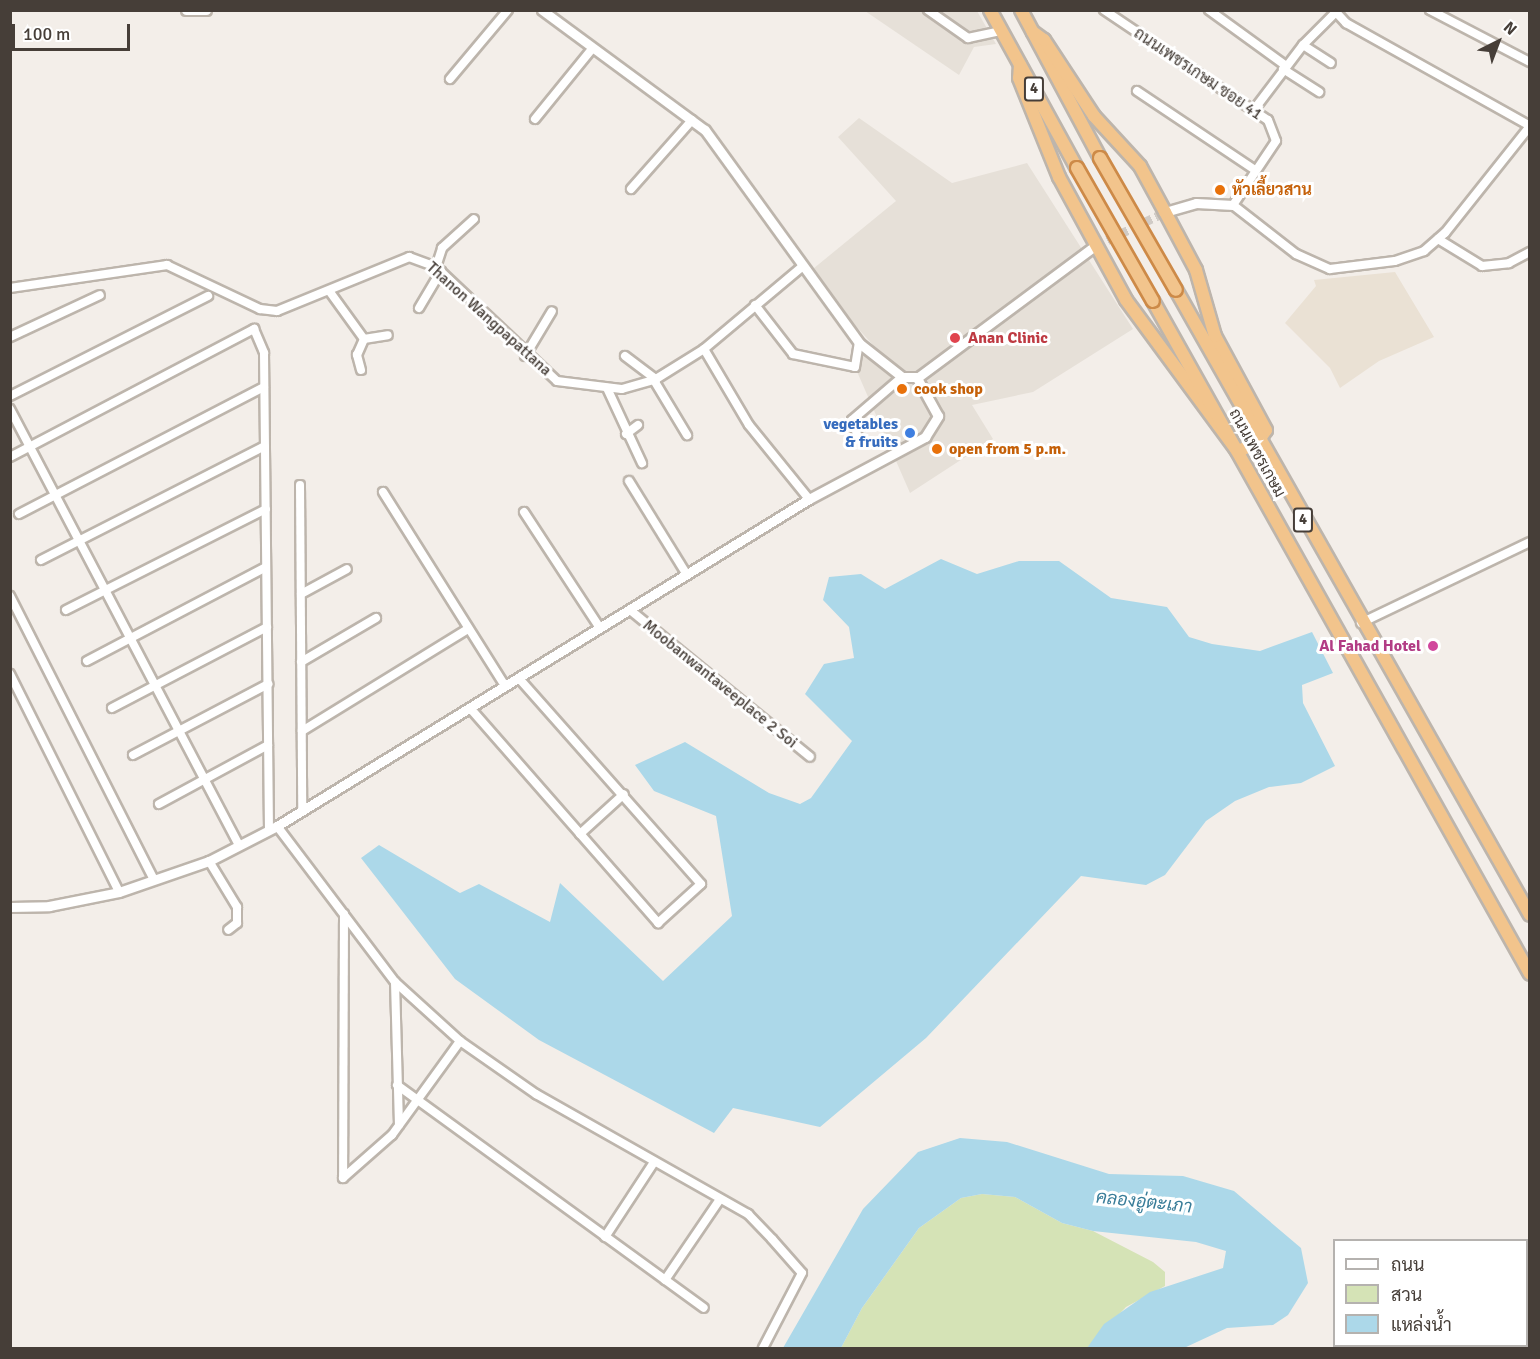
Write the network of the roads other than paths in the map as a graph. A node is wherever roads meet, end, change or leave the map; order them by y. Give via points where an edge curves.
1 (186, 10) edge
2 (206, 10) edge
3 (508, 10) edge
4 (542, 10) edge
5 (928, 10) edge
6 (990, 10) edge
7 (1021, 10) edge
8 (1104, 10) edge
9 (1209, 10) edge
10 (1430, 10) edge
11 (1336, 11) edge
12 (939, 13) edge
13 (1001, 31) junction
14 (1033, 32) junction
15 (1303, 45) junction
16 (591, 50) junction
17 (1530, 62) edge
18 (1331, 63) dead end
19 (1020, 65) junction
20 (1284, 67) junction
21 (450, 79) dead end
22 (1137, 91) dead end
23 (1319, 92) dead end
24 (1253, 111) junction
25 (535, 119) dead end
26 (692, 120) junction
27 (1530, 126) edge
28 (1255, 170) junction
29 (631, 189) dead end
30 (1233, 205) junction
31 (1165, 212) junction
32 (474, 219) dead end
33 (1438, 239) junction
34 (1095, 246) junction
35 (1530, 252) edge
36 (803, 266) junction
37 (439, 269) junction
38 (10, 288) edge
39 (330, 292) junction
40 (100, 295) dead end
41 (208, 296) dead end
42 (755, 305) junction
43 (419, 308) dead end
44 (552, 311) dead end
45 (388, 335) dead end
46 (10, 337) edge
47 (364, 339) junction
48 (859, 344) junction
49 (704, 349) junction
50 (525, 356) junction
51 (625, 356) dead end
52 (361, 370) dead end
53 (902, 377) junction
54 (916, 377) dead end
55 (654, 378) junction
56 (264, 387) junction
57 (607, 388) junction
58 (10, 396) edge
59 (10, 409) edge
60 (638, 424) dead end
61 (626, 434) junction
62 (687, 435) dead end
63 (858, 437) dead end
64 (1259, 440) junction
65 (265, 446) junction
66 (30, 447) junction
67 (1238, 452) junction
68 (10, 457) edge
69 (642, 463) dead end
70 (629, 481) dead end
71 (300, 485) dead end
72 (383, 492) dead end
73 (55, 494) junction
74 (809, 499) junction
75 (266, 509) junction
76 (524, 512) dead end
77 (18, 514) dead end
78 (79, 540) junction
79 (1530, 542) edge
80 (40, 560) dead end
81 (266, 567) junction
82 (347, 569) dead end
83 (687, 575) junction
84 (105, 590) junction
85 (301, 594) junction
86 (10, 596) edge
87 (66, 610) dead end
88 (630, 610) junction
89 (376, 618) dead end
90 (1360, 624) junction
91 (267, 627) junction
92 (600, 628) junction
93 (468, 629) junction
94 (129, 638) junction
95 (87, 661) dead end
96 (301, 662) junction
97 (10, 674) edge
98 (519, 678) junction
99 (268, 684) junction
100 (505, 686) junction
101 (155, 687) junction
102 (112, 708) dead end
103 (470, 708) junction
104 (178, 730) junction
105 (302, 731) junction
106 (268, 745) junction
107 (133, 755) dead end
108 (810, 757) dead end
109 (204, 780) junction
110 (624, 794) junction
111 (159, 804) dead end
112 (302, 810) junction
113 (273, 828) junction
114 (580, 834) junction
115 (239, 845) junction
116 (209, 861) junction
117 (154, 880) junction
118 (119, 892) junction
119 (10, 907) edge
120 (344, 914) junction
121 (1530, 915) edge
122 (228, 930) dead end
123 (1530, 974) edge
124 (395, 982) junction
125 (460, 1041) junction
126 (397, 1085) junction
127 (417, 1101) junction
128 (399, 1125) junction
129 (654, 1162) junction
130 (720, 1199) junction
131 (605, 1237) junction
132 (665, 1280) junction
133 (704, 1308) dead end
134 (762, 1348) edge

1 - 2 street
3 - 21 street
4 - 16 street
5 - 12 street
6 - 13 highway, ถนนเพชรเกษม / 4
7 - 14 highway, ถนนเพชรเกษม / 4
8 - 24 street, ถนนเพชรเกษม ซอย 41
9 - 20 street
10 - 17 street
11 - 15 street
11 - 27 street via 1346,23
12 - 13 street via 968,38
13 - 19 highway, ถนนเพชรเกษม / 4
14 - 31 highway via 1044,40 1094,116 1140,166
14 - 64 highway, ถนนเพชรเกษม / 4, bridge
15 - 18 street
15 - 20 street
16 - 25 street
16 - 26 street
19 - 34 highway via 1019,78 1059,177
19 - 67 highway, ถนนเพชรเกษม / 4, bridge
20 - 23 street
20 - 24 street
22 - 28 street
24 - 28 street, ถนนเพชรเกษม ซอย 41 via 1276,134 1272,150
26 - 29 street
26 - 36 street via 733,166
27 - 33 street
28 - 30 street, ถนนเพชรเกษม ซอย 41
30 - 31 street via 1196,203
30 - 33 street via 1296,254 1330,268 1405,259
31 - 64 highway via 1196,270 1215,336 1266,430
32 - 37 street via 442,248
33 - 35 street via 1482,266 1509,263
34 - 67 highway via 1126,300
34 - 74 street via 917,378 938,416 925,437
36 - 42 street, Thanon Wangpapattana
36 - 48 street
37 - 39 street, Thanon Wangpapattana via 409,257
37 - 43 street
37 - 50 street, Thanon Wangpapattana
38 - 39 street, Thanon Wangpapattana via 167,265 260,309 277,311
39 - 47 street
40 - 46 street
41 - 58 street
42 - 48 street via 793,354 855,367
42 - 49 street, Thanon Wangpapattana
44 - 50 street
45 - 47 street
47 - 52 street via 357,355
48 - 53 street
49 - 55 street, Thanon Wangpapattana
49 - 74 street via 749,425
50 - 57 street, Thanon Wangpapattana via 557,381
51 - 55 street
53 - 54 street
53 - 63 street via 852,420
55 - 57 street, Thanon Wangpapattana via 622,389
55 - 62 street
56 - 65 street
56 - 66 street via 264,353 254,329
56 - 73 street
57 - 61 street
59 - 66 street
60 - 61 street
61 - 69 street
64 - 67 highway
64 - 90 highway, ถนนเพชรเกษม / 4
65 - 75 street
65 - 78 street
66 - 68 street
66 - 73 street
67 - 123 highway, ถนนเพชรเกษม / 4
70 - 83 street
71 - 85 street
72 - 93 street
73 - 77 street
73 - 78 street
74 - 83 street
75 - 81 street
75 - 84 street
76 - 92 street
78 - 80 street
78 - 84 street
79 - 90 street
81 - 91 street
81 - 94 street
82 - 85 street
83 - 88 street
84 - 87 street
84 - 94 street
85 - 96 street
86 - 117 street
88 - 92 street
88 - 108 street, Moobanwantaveeplace 2 Soi
89 - 96 street
90 - 121 highway, ถนนเพชรเกษม / 4
91 - 99 street
91 - 101 street
92 - 98 street
93 - 100 street
93 - 105 street
94 - 95 street
94 - 101 street
96 - 105 street
97 - 118 street
98 - 100 street
98 - 110 street
99 - 104 street
99 - 106 street
100 - 103 street
101 - 102 street
101 - 104 street
103 - 112 street
103 - 114 street
104 - 107 street
104 - 109 street
105 - 112 street
106 - 109 street
106 - 113 street
109 - 111 street
109 - 115 street
110 - 114 street
110 - 114 street via 701,884 658,923
112 - 113 street
113 - 115 street
113 - 120 street
115 - 116 street
116 - 117 street
116 - 122 street via 237,907 237,922
117 - 118 street
118 - 119 street via 49,906
120 - 124 street
120 - 128 street via 344,1178 373,1157
124 - 125 street
124 - 126 street
125 - 127 street
125 - 129 street
126 - 127 street
126 - 128 street
127 - 128 street
127 - 131 street
129 - 130 street
129 - 131 street
130 - 132 street
130 - 134 street via 748,1214 802,1273
131 - 132 street
132 - 133 street

